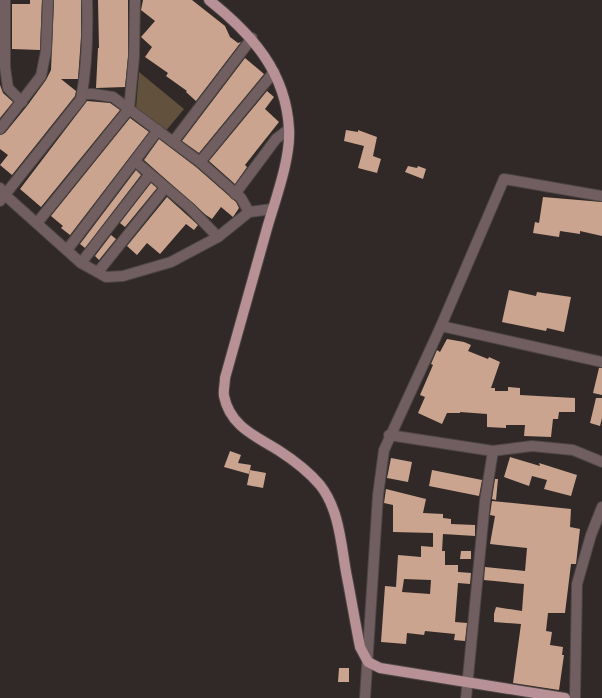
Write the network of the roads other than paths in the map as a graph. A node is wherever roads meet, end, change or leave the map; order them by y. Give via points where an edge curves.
1 (5, 0) edge
2 (48, 0) edge
3 (87, 0) edge
4 (135, 0) edge
5 (209, 0) edge
6 (252, 38) junction
7 (274, 72) junction
8 (82, 94) junction
9 (22, 102) junction
10 (129, 109) junction
11 (0, 129) edge
12 (289, 129) junction
13 (158, 130) junction
14 (173, 142) junction
15 (136, 162) junction
16 (200, 162) junction
17 (150, 174) junction
18 (165, 188) junction
19 (235, 194) junction
20 (2, 195) edge
21 (602, 196) edge
22 (272, 209) junction
23 (249, 212) junction
24 (37, 223) junction
25 (218, 237) junction
26 (67, 250) junction
27 (81, 263) junction
28 (98, 272) junction
29 (441, 326) junction
30 (602, 362) edge
31 (389, 435) junction
32 (493, 451) junction
33 (602, 462) edge
34 (602, 507) edge
35 (368, 662) junction
36 (467, 682) junction
37 (365, 698) edge
38 (466, 698) edge
39 (565, 698) edge
40 (575, 698) edge

1 - 9 street via 5,68 8,88
2 - 9 street via 46,52 41,76 29,89
3 - 8 street
4 - 10 street via 134,57
5 - 6 main road
6 - 7 main road
6 - 14 street
7 - 12 main road via 282,90
7 - 16 street
8 - 10 street via 113,97
8 - 20 street via 81,99
9 - 11 street
10 - 13 street
10 - 24 street
12 - 19 street via 276,138
12 - 22 main road via 282,174
13 - 14 street
13 - 15 street
14 - 16 street
15 - 17 street
15 - 26 street
16 - 19 street
17 - 18 street
17 - 27 street
18 - 25 street via 190,208
18 - 28 street
19 - 23 street via 241,198
20 - 24 street
21 - 29 street via 504,179
22 - 23 street
22 - 35 main road via 225,378 224,395 228,410 238,424 253,437 302,468 320,485 331,504 338,526 360,647
23 - 25 street
24 - 26 street
25 - 28 street via 171,262 123,276 106,277
26 - 27 street
27 - 28 street
29 - 30 street
29 - 31 street
31 - 32 street
31 - 35 street via 384,450 378,495
32 - 33 street via 532,446 573,450
32 - 36 street via 485,501
34 - 40 street via 577,584
35 - 36 main road via 380,668
35 - 37 street
36 - 38 street
36 - 39 main road

